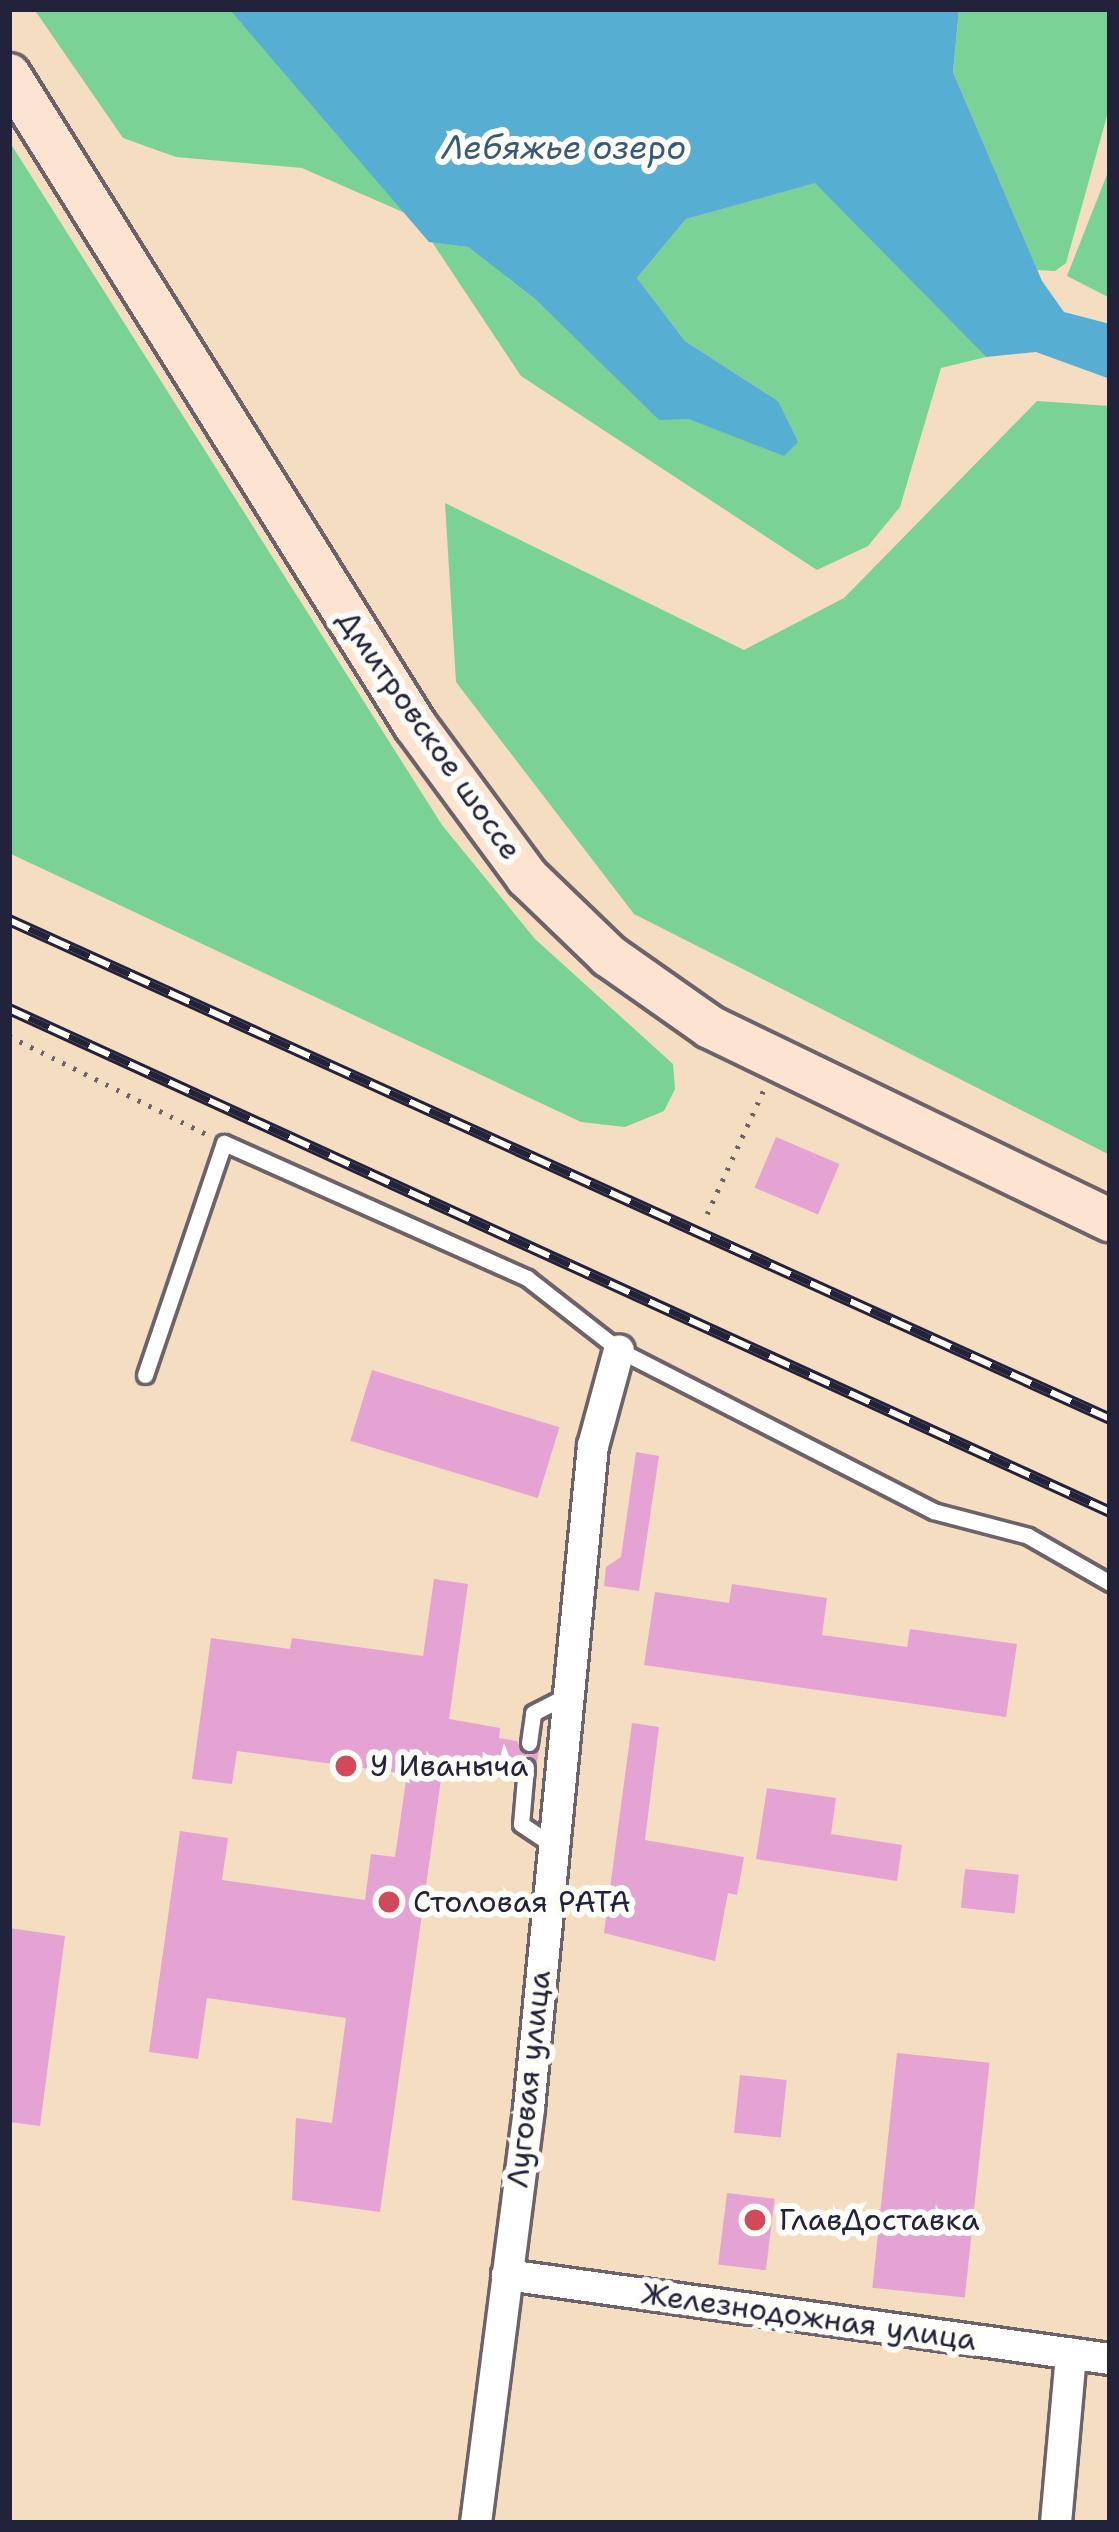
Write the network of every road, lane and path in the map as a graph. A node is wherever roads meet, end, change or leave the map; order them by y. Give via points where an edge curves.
1 (9, 75) edge
2 (9, 1036) edge
3 (776, 1062) junction
4 (224, 1143) junction
5 (707, 1214) dead end
6 (1110, 1220) edge
7 (619, 1350) junction
8 (145, 1375) dead end
9 (1110, 1582) edge
10 (570, 1694) junction
11 (529, 1743) dead end
12 (526, 1767) dead end
13 (551, 1844) junction
14 (507, 2275) junction
15 (1071, 2354) junction
16 (1110, 2359) edge
17 (476, 2523) edge
18 (1056, 2523) edge

1 - 3 main road, Дмитровское шоссе via 353,629 491,832 609,956
2 - 4 path
3 - 5 path
3 - 6 main road, Дмитровское шоссе
4 - 7 lane via 526,1278
4 - 8 lane
7 - 9 lane via 933,1511 1028,1536
7 - 10 street, Луговая улица via 593,1446
10 - 11 lane via 532,1713
10 - 13 street, Луговая улица
12 - 13 lane via 521,1824
13 - 14 street, Луговая улица
14 - 15 street, Железнодожная улица
14 - 17 street, Луговая улица
15 - 16 street, Железнодожная улица
15 - 18 street

